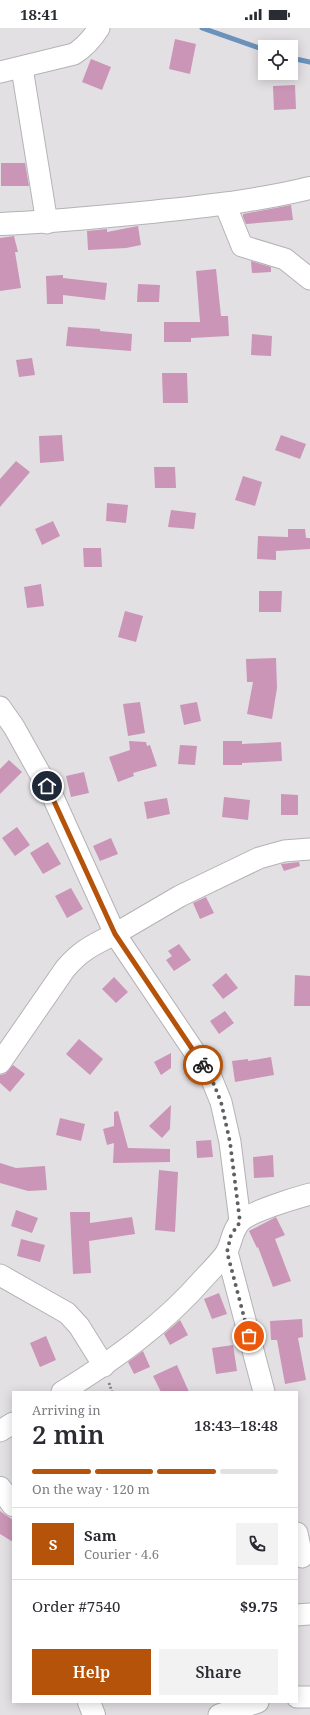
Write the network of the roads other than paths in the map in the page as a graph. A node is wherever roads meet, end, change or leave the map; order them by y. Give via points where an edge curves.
1 (99, 28) edge
2 (22, 68) junction
3 (0, 72) edge
4 (310, 188) edge
5 (224, 204) junction
6 (47, 223) junction
7 (0, 224) edge
8 (310, 279) edge
9 (0, 707) edge
10 (310, 849) edge
11 (115, 934) junction
12 (0, 1063) edge
13 (310, 1194) edge
14 (240, 1222) junction
15 (227, 1252) junction
16 (0, 1275) edge
17 (104, 1366) junction
18 (64, 1391) edge
19 (264, 1391) edge
20 (12, 1424) edge
21 (0, 1431) edge
22 (0, 1488) edge
23 (12, 1504) edge
24 (298, 1537) edge
25 (303, 1556) edge
26 (310, 1614) edge
27 (298, 1615) edge
28 (298, 1697) edge
29 (310, 1697) edge
30 (89, 1703) edge
31 (255, 1703) edge
32 (94, 1715) edge
33 (219, 1715) edge

1 - 2 street via 84,48 74,54
2 - 3 street
2 - 6 street
4 - 5 street via 279,196
5 - 6 street
5 - 8 street via 242,246 285,259
6 - 7 street
9 - 11 street via 53,797
10 - 11 street via 284,851 258,858 180,896
11 - 12 street via 85,949 74,958
11 - 14 street via 210,1075 230,1142
13 - 14 street via 269,1207
14 - 15 street via 231,1235
15 - 17 street via 185,1300 150,1332
15 - 19 street
16 - 17 street via 67,1313 79,1326
17 - 18 street
20 - 21 street
22 - 23 street
24 - 25 street
26 - 27 street
28 - 29 street
30 - 32 street
31 - 33 street

